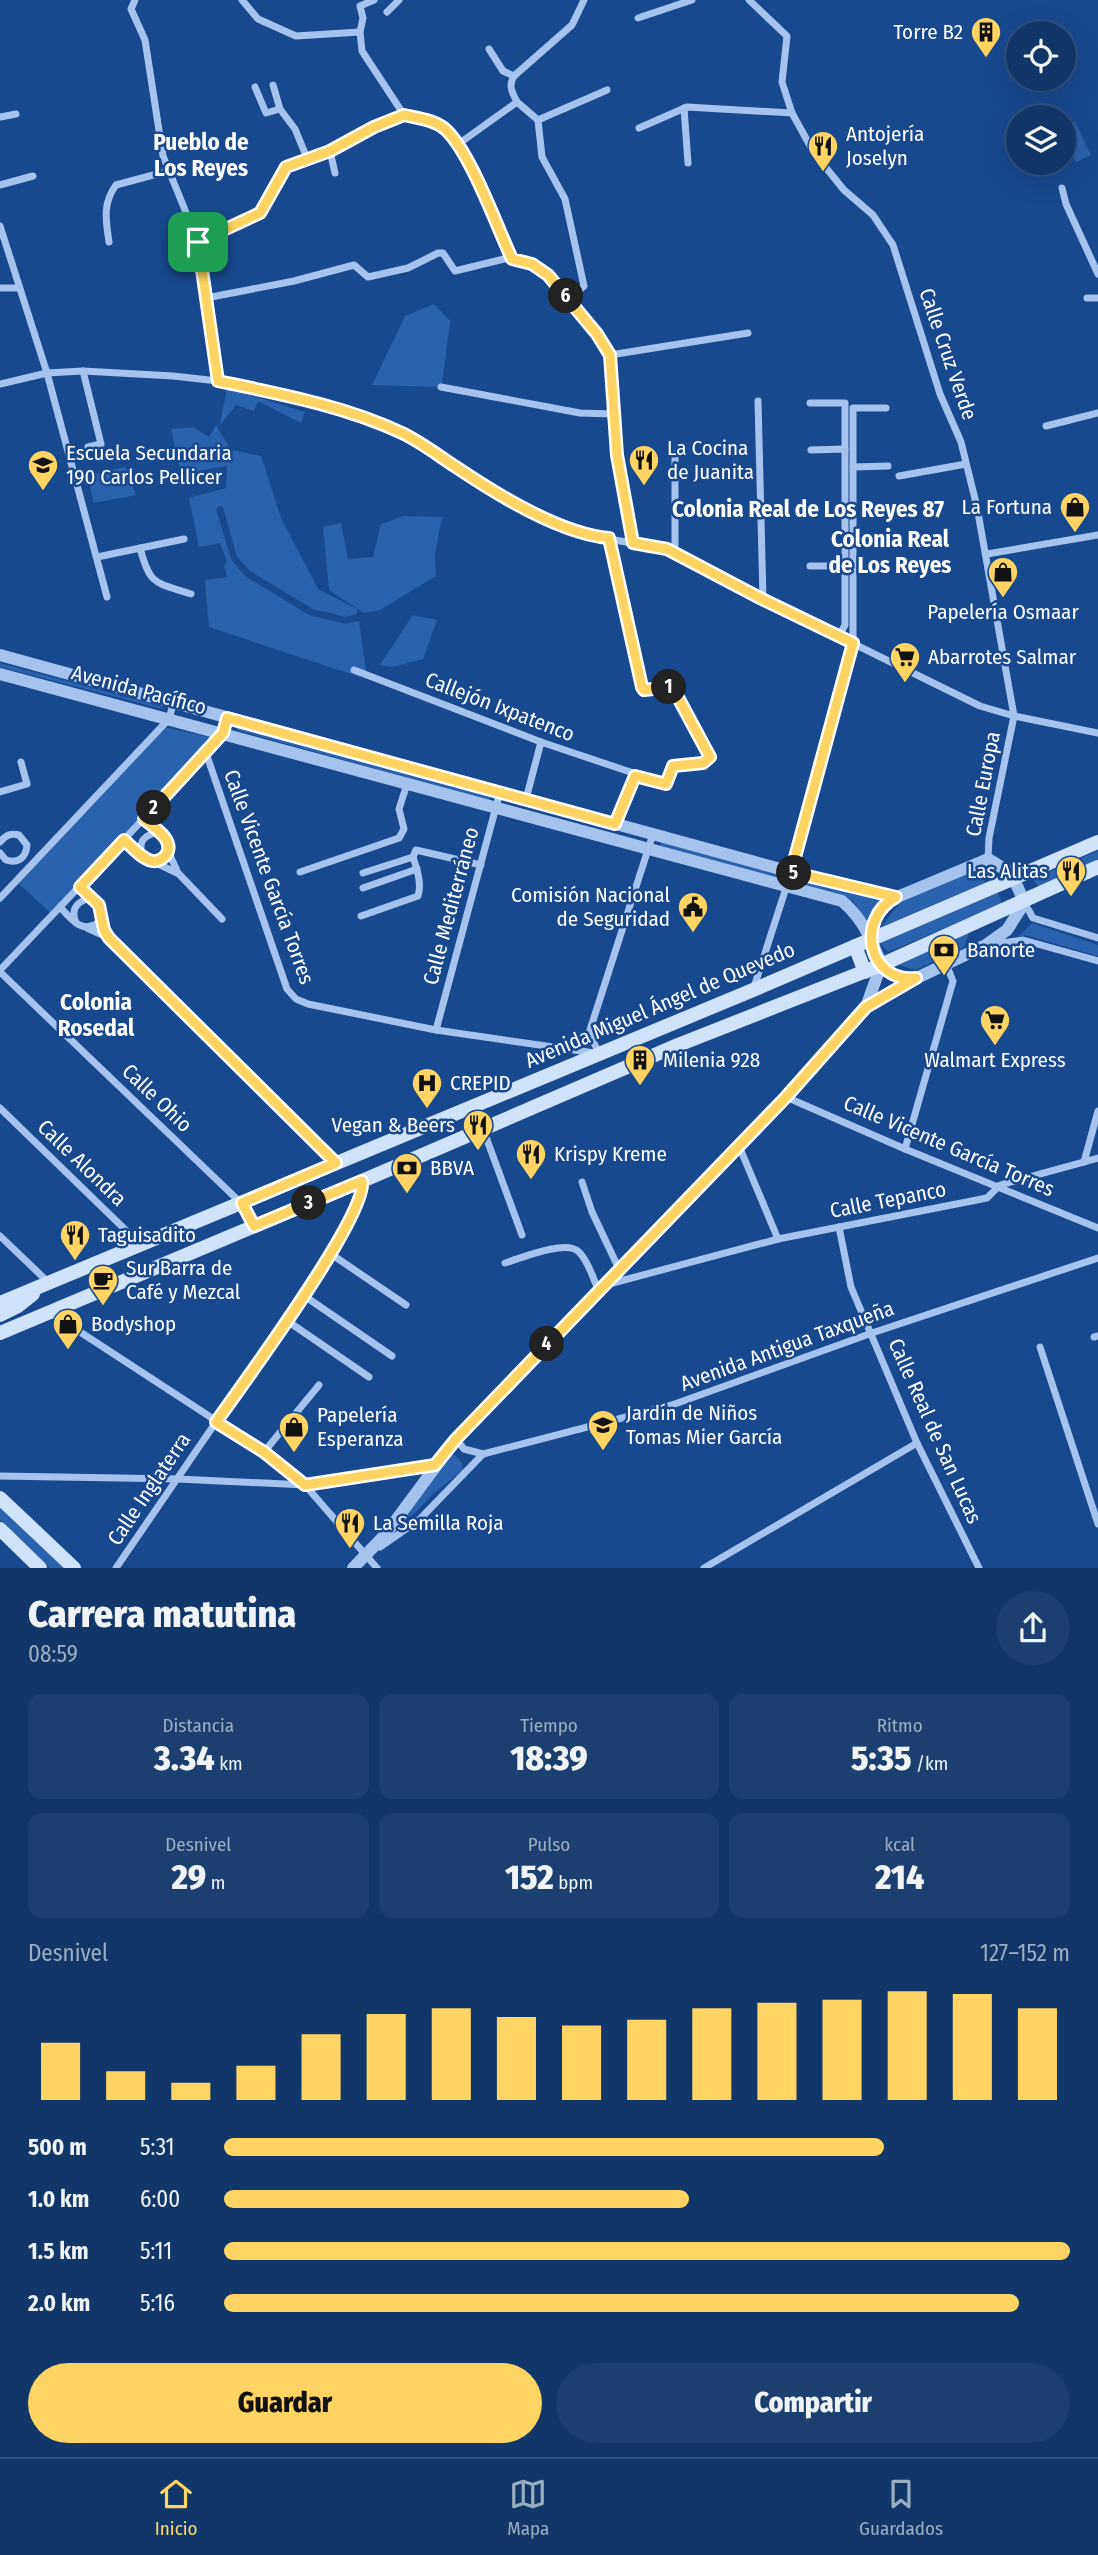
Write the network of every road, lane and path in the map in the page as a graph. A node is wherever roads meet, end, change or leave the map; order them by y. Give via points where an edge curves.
1 (135, 0) edge
2 (242, 0) edge
3 (374, 0) edge
4 (399, 0) edge
5 (584, 0) edge
6 (692, 0) edge
7 (749, 0) edge
8 (387, 12) dead end
9 (638, 18) dead end
10 (360, 32) junction
11 (489, 49) dead end
12 (514, 76) junction
13 (273, 85) dead end
14 (255, 87) dead end
15 (607, 90) dead end
16 (517, 102) junction
17 (684, 108) junction
18 (280, 109) junction
19 (792, 113) junction
20 (16, 114) dead end
21 (404, 115) junction
22 (0, 117) edge
23 (538, 120) junction
24 (639, 128) dead end
25 (457, 145) junction
26 (330, 151) junction
27 (307, 158) junction
28 (688, 163) dead end
29 (168, 171) junction
30 (335, 173) dead end
31 (33, 176) dead end
32 (0, 185) edge
33 (1062, 188) dead end
34 (0, 226) edge
35 (108, 242) dead end
36 (198, 242) junction
37 (512, 259) junction
38 (1098, 274) edge
39 (0, 288) edge
40 (19, 288) junction
41 (206, 298) junction
42 (1087, 298) dead end
43 (1098, 298) edge
44 (569, 299) junction
45 (748, 333) dead end
46 (610, 355) junction
47 (83, 371) junction
48 (47, 373) junction
49 (218, 381) junction
50 (0, 384) edge
51 (441, 387) dead end
52 (758, 401) dead end
53 (810, 403) dead end
54 (886, 408) dead end
55 (1098, 413) edge
56 (614, 414) junction
57 (1046, 426) dead end
58 (88, 447) dead end
59 (845, 449) junction
60 (811, 450) dead end
61 (675, 454) dead end
62 (966, 464) junction
63 (888, 466) dead end
64 (853, 467) junction
65 (899, 476) dead end
66 (1098, 535) edge
67 (609, 538) junction
68 (184, 539) dead end
69 (633, 543) junction
70 (140, 548) junction
71 (675, 552) junction
72 (986, 554) junction
73 (97, 557) junction
74 (810, 566) dead end
75 (846, 566) junction
76 (191, 593) dead end
77 (107, 597) dead end
78 (762, 599) junction
79 (839, 636) junction
80 (853, 643) junction
81 (0, 655) edge
82 (354, 670) dead end
83 (0, 674) edge
84 (173, 704) junction
85 (1014, 716) junction
86 (227, 718) junction
87 (169, 719) junction
88 (223, 733) junction
89 (1098, 733) edge
90 (541, 743) junction
91 (206, 752) junction
92 (20, 762) dead end
93 (635, 776) junction
94 (407, 784) junction
95 (0, 792) edge
96 (500, 792) junction
97 (526, 799) junction
98 (496, 808) junction
99 (144, 819) junction
100 (615, 824) junction
101 (0, 831) edge
102 (13, 834) junction
103 (653, 834) junction
104 (162, 835) junction
105 (124, 840) junction
106 (0, 842) edge
107 (1098, 842) edge
108 (27, 845) junction
109 (648, 850) junction
110 (168, 851) junction
111 (0, 853) edge
112 (39, 856) junction
113 (143, 856) junction
114 (413, 857) junction
115 (988, 859) junction
116 (13, 862) junction
117 (154, 862) junction
118 (481, 865) junction
119 (1098, 867) edge
120 (417, 869) junction
121 (300, 872) dead end
122 (791, 872) junction
123 (24, 873) junction
124 (178, 873) junction
125 (363, 873) dead end
126 (1015, 879) junction
127 (80, 887) junction
128 (363, 887) dead end
129 (786, 888) junction
130 (896, 897) junction
131 (0, 898) edge
132 (1023, 899) junction
133 (94, 901) junction
134 (60, 907) junction
135 (361, 916) dead end
136 (101, 918) junction
137 (222, 919) dead end
138 (76, 923) junction
139 (87, 928) junction
140 (109, 938) junction
141 (1098, 938) edge
142 (870, 939) junction
143 (986, 945) junction
144 (855, 946) junction
145 (1098, 961) edge
146 (946, 964) junction
147 (881, 965) junction
148 (0, 971) edge
149 (865, 972) junction
150 (916, 978) junction
151 (753, 990) junction
152 (866, 1007) junction
153 (436, 1030) junction
154 (599, 1053) junction
155 (786, 1097) junction
156 (0, 1108) edge
157 (1098, 1111) edge
158 (483, 1129) junction
159 (738, 1146) junction
160 (905, 1149) junction
161 (1098, 1158) edge
162 (1084, 1162) junction
163 (336, 1163) junction
164 (362, 1181) junction
165 (582, 1182) dead end
166 (999, 1186) junction
167 (242, 1203) junction
168 (254, 1226) junction
169 (839, 1227) junction
170 (1098, 1228) edge
171 (522, 1235) dead end
172 (0, 1236) edge
173 (778, 1239) junction
174 (141, 1244) junction
175 (331, 1254) junction
176 (1098, 1258) edge
177 (505, 1263) dead end
178 (619, 1269) junction
179 (48, 1283) junction
180 (601, 1288) junction
181 (303, 1295) junction
182 (0, 1303) edge
183 (406, 1305) dead end
184 (51, 1313) junction
185 (0, 1315) edge
186 (286, 1320) junction
187 (872, 1333) junction
188 (0, 1334) edge
189 (1040, 1347) dead end
190 (392, 1356) dead end
191 (369, 1377) dead end
192 (319, 1385) dead end
193 (216, 1422) junction
194 (456, 1439) junction
195 (917, 1443) junction
196 (264, 1452) junction
197 (483, 1454) junction
198 (435, 1465) junction
199 (0, 1476) edge
200 (178, 1479) junction
201 (305, 1485) junction
202 (0, 1498) edge
203 (1098, 1524) edge
204 (0, 1529) edge
205 (366, 1556) junction
206 (40, 1568) edge
207 (74, 1568) edge
208 (117, 1568) edge
209 (353, 1568) edge
210 (377, 1568) edge
211 (704, 1568) edge
212 (979, 1568) edge

1 - 29 street via 131,9 145,40
2 - 10 street via 258,19 296,36
3 - 10 street via 360,6
4 - 8 street
5 - 12 street via 572,25
6 - 9 street
7 - 19 street, Calle Cruz Verde via 787,36 782,82
10 - 21 street via 362,51
11 - 12 street via 503,71
12 - 16 street via 511,92
13 - 18 street
14 - 18 street via 266,113
15 - 23 street
16 - 23 street
16 - 25 street
17 - 19 street
17 - 24 street
17 - 28 street
18 - 27 street
19 - 62 street, Calle Cruz Verde via 814,153 844,190 873,215 893,245
20 - 22 street
21 - 25 street via 444,128
21 - 26 street
23 - 44 street via 542,157 565,200 584,286
25 - 37 street
26 - 27 street
26 - 30 street
27 - 36 street via 286,167 260,213
29 - 35 street via 116,185 105,211
29 - 36 street
31 - 32 street
33 - 38 street
34 - 40 street
36 - 41 street
37 - 41 street via 455,271 439,253 408,268 368,277 354,265
37 - 44 street via 532,264 548,275
39 - 40 street
40 - 48 street
41 - 49 street
42 - 43 street
44 - 46 street
45 - 46 street
46 - 56 street
47 - 48 street
47 - 49 street
47 - 58 street via 101,444
48 - 50 street
48 - 73 street
49 - 67 street via 311,401 405,434 546,519
51 - 56 street via 580,413
52 - 78 street
53 - 59 street via 845,403
54 - 64 street via 853,408
55 - 57 street
56 - 69 street
59 - 60 street
59 - 75 street
61 - 71 street
62 - 65 street
62 - 72 street, Calle Cruz Verde
63 - 64 street
64 - 80 street
66 - 72 street
67 - 69 street
67 - 93 street, Callejón Ixpatenco via 642,687 674,690 710,757 703,763 673,766 666,784
68 - 70 street
69 - 71 street
70 - 73 street
70 - 76 street via 147,574 154,581
71 - 78 street
72 - 85 street, Calle Cruz Verde
73 - 77 street
74 - 75 street
75 - 79 street via 845,625
78 - 79 street
79 - 80 street
80 - 85 street via 980,706
80 - 122 street
81 - 84 street, Avenida Pacífico
82 - 90 street, Callejón Ixpatenco
83 - 87 street, Avenida Pacífico
84 - 86 street, Avenida Pacífico
84 - 87 street
85 - 89 street
85 - 115 street, Calle Europa
86 - 88 street
86 - 96 street, Avenida Pacífico
87 - 88 street, Avenida Pacífico
87 - 112 street
88 - 91 street
88 - 94 street, Avenida Pacífico
90 - 93 street, Callejón Ixpatenco
90 - 97 street
91 - 99 street
91 - 153 street, Calle Vicente García Torres via 287,989 308,1003
92 - 95 street via 27,784
93 - 100 street
94 - 98 street, Avenida Pacífico
94 - 121 street via 399,809 404,829 399,838
96 - 97 street, Avenida Pacífico
96 - 98 street, Calle Mediterráneo
97 - 100 street, Avenida Pacífico
98 - 109 street, Avenida Pacífico
98 - 118 street, Calle Mediterráneo
99 - 104 street
99 - 105 street
100 - 103 street, Avenida Pacífico
101 - 102 street
102 - 106 street
102 - 108 street
103 - 109 street
103 - 122 street, Avenida Pacífico
104 - 110 street
104 - 113 street via 154,833 141,841
105 - 113 street
105 - 127 street
107 - 126 main road, Avenida Miguel Ángel de Quevedo
108 - 112 street
108 - 116 street via 24,857
109 - 129 street, Avenida Pacífico
109 - 154 street via 589,1033
110 - 117 street
110 - 124 street
111 - 116 street
112 - 123 street
113 - 117 street
114 - 118 street via 419,849
114 - 120 street
114 - 125 street
115 - 126 street
115 - 130 street
116 - 123 street
117 - 124 street
118 - 153 street, Calle Mediterráneo
119 - 132 main road, Avenida Miguel Ángel de Quevedo
120 - 128 street
120 - 135 street via 418,896
122 - 130 street, Avenida Pacífico
123 - 131 street
124 - 137 street
126 - 132 street
126 - 142 main road, Avenida Miguel Ángel de Quevedo
127 - 133 street
127 - 134 street
129 - 142 street, Avenida Pacífico via 842,901
129 - 151 street
130 - 142 street via 878,913
132 - 141 street via 1032,918
132 - 143 street via 1014,921
132 - 147 main road, Avenida Miguel Ángel de Quevedo
133 - 136 street
133 - 138 street via 79,902 74,908
134 - 138 street
134 - 148 street
136 - 139 street
136 - 140 street
138 - 139 street
139 - 140 street
140 - 163 street
142 - 144 main road, Avenida Miguel Ángel de Quevedo
142 - 147 street, Avenida Pacífico
143 - 145 street via 1023,940
143 - 146 street
144 - 149 main road
144 - 151 main road, Avenida Miguel Ángel de Quevedo
146 - 150 street
146 - 160 street via 953,981
147 - 149 main road, Avenida Miguel Ángel de Quevedo
147 - 150 street via 896,976
147 - 152 street
148 - 167 street, Calle Ohio
149 - 158 main road, Avenida Miguel Ángel de Quevedo via 678,1045
150 - 152 street
151 - 154 main road, Avenida Miguel Ángel de Quevedo
152 - 155 street
153 - 154 street, Calle Vicente García Torres
154 - 163 main road, Avenida Miguel Ángel de Quevedo
155 - 159 street
155 - 160 street, Calle Vicente García Torres
156 - 174 street, Calle Alondra
157 - 162 street
158 - 164 main road, Avenida Miguel Ángel de Quevedo
158 - 171 street
159 - 173 street
159 - 178 street
160 - 166 street, Calle Vicente García Torres
161 - 162 street, Calle Tepanco
162 - 166 street, Calle Tepanco
163 - 167 main road, Avenida Miguel Ángel de Quevedo
164 - 168 main road, Avenida Miguel Ángel de Quevedo
164 - 175 street, Calle Inglaterra via 359,1202
165 - 178 street
166 - 169 street, Calle Tepanco via 987,1198
166 - 170 street, Calle Vicente García Torres
167 - 168 street, Calle Ohio
167 - 174 main road, Avenida Miguel Ángel de Quevedo
168 - 184 main road, Avenida Miguel Ángel de Quevedo
169 - 173 street, Calle Tepanco
169 - 187 street, Calle Real de San Lucas via 851,1287
172 - 179 street
173 - 180 street, Calle Tepanco
174 - 179 main road, Avenida Miguel Ángel de Quevedo
175 - 181 street, Calle Inglaterra
175 - 183 street
176 - 187 street, Avenida Antigua Taxqueña
177 - 180 street via 571,1247
178 - 180 street
179 - 182 main road, Avenida Miguel Ángel de Quevedo
179 - 185 main road
180 - 194 street
181 - 186 street, Calle Inglaterra
181 - 190 street
184 - 188 main road, Avenida Miguel Ángel de Quevedo
184 - 193 street
186 - 191 street
186 - 193 street, Calle Inglaterra
187 - 195 street, Calle Real de San Lucas
187 - 197 street, Avenida Antigua Taxqueña via 672,1405
189 - 203 street
192 - 196 street
193 - 196 street
193 - 200 street, Calle Inglaterra
194 - 197 street via 464,1449
194 - 198 street
195 - 211 street
195 - 212 street, Calle Real de San Lucas
196 - 201 street
197 - 205 street via 419,1520
198 - 201 street
198 - 205 street
199 - 200 street
200 - 201 street
200 - 208 street, Calle Inglaterra
201 - 205 street
202 - 207 main road
204 - 206 main road
205 - 209 street
205 - 210 street

